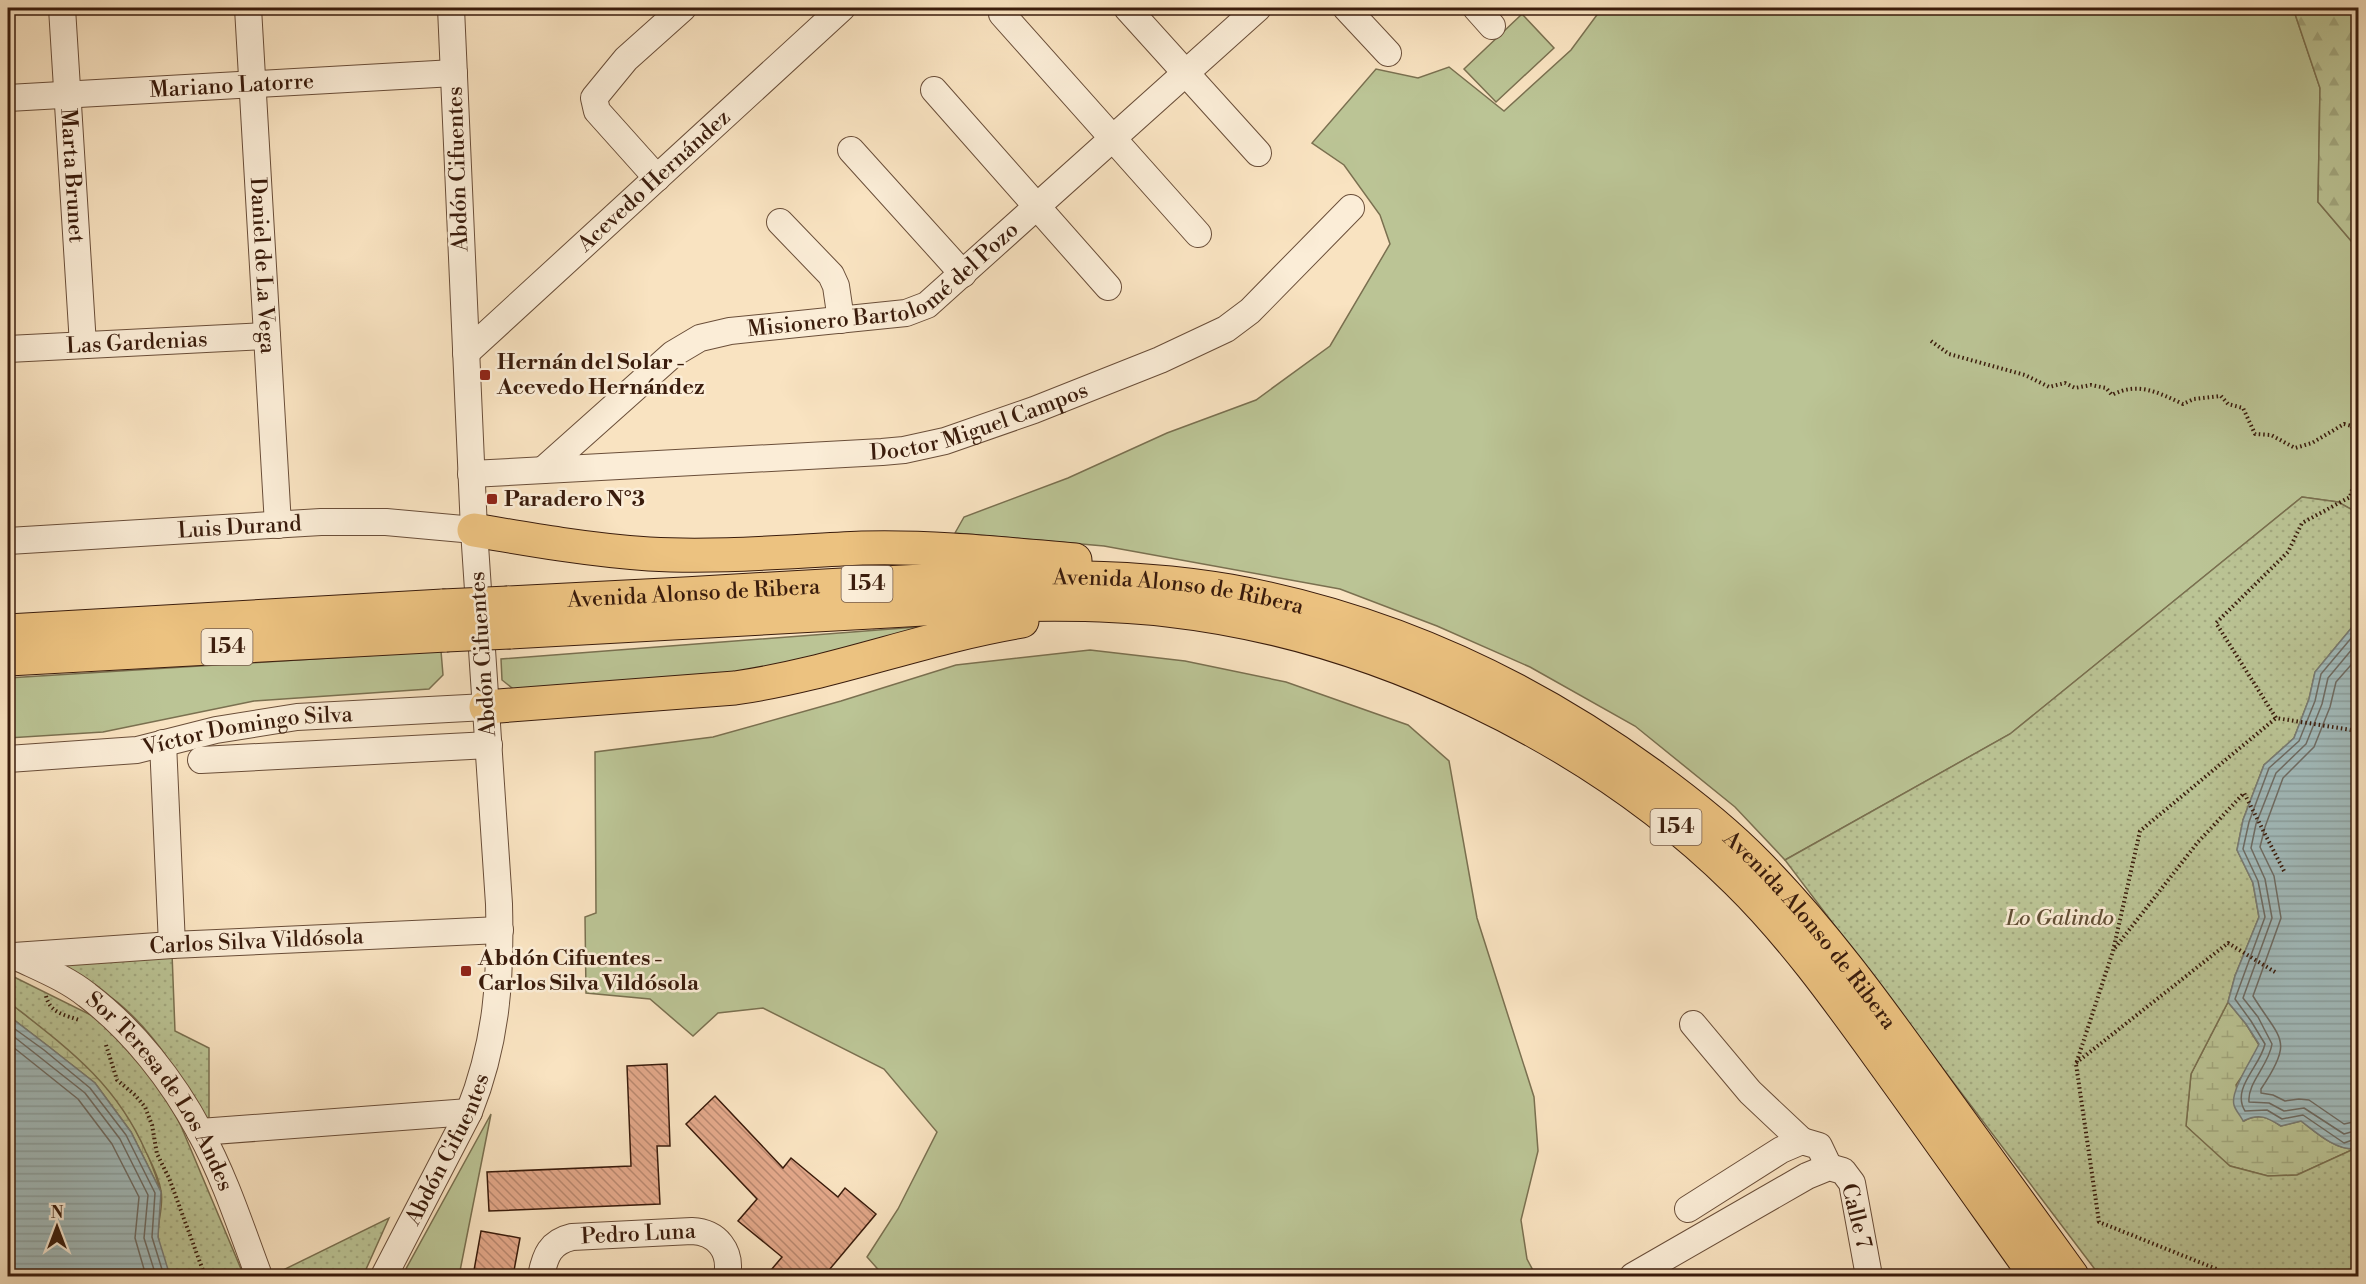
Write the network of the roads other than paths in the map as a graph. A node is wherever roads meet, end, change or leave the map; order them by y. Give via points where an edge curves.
1 (63, 8) edge
2 (248, 8) edge
3 (452, 8) edge
4 (683, 8) edge
5 (842, 8) edge
6 (1127, 8) edge
7 (1258, 8) edge
8 (1346, 8) edge
9 (1002, 14) dead end
10 (1388, 52) dead end
11 (454, 73) junction
12 (1185, 73) junction
13 (252, 84) junction
14 (934, 90) dead end
15 (68, 94) junction
16 (8, 98) edge
17 (1113, 138) junction
18 (851, 150) dead end
19 (1258, 153) dead end
20 (657, 178) junction
21 (1037, 207) junction
22 (1351, 208) dead end
23 (780, 222) dead end
24 (1198, 234) dead end
25 (963, 274) junction
26 (1108, 287) dead end
27 (841, 320) junction
28 (267, 336) junction
29 (83, 345) junction
30 (8, 349) edge
31 (466, 353) junction
32 (543, 470) junction
33 (471, 474) junction
34 (278, 525) junction
35 (474, 530) junction
36 (8, 541) edge
37 (1227, 591) junction
38 (1119, 606) junction
39 (509, 618) junction
40 (445, 621) junction
41 (8, 631) edge
42 (8, 659) edge
43 (486, 707) junction
44 (163, 743) junction
45 (489, 745) junction
46 (8, 759) edge
47 (201, 760) dead end
48 (500, 930) junction
49 (172, 945) junction
50 (11, 954) edge
51 (1693, 1024) dead end
52 (469, 1112) junction
53 (200, 1132) junction
54 (1802, 1141) junction
55 (1828, 1167) junction
56 (1688, 1209) dead end
57 (1639, 1275) edge
58 (259, 1276) edge
59 (384, 1276) edge
60 (541, 1276) edge
61 (727, 1276) edge
62 (1869, 1276) edge
63 (2036, 1276) edge
64 (2072, 1276) edge

1 - 15 street, Marta Brunet
2 - 13 street, Daniel de La Vega
3 - 11 street, Abdón Cifuentes
4 - 20 street via 626,59 594,98 597,111
5 - 20 street, Acevedo Hernández
6 - 12 street
7 - 12 street, Misionero Bartolomé del Pozo
8 - 10 street
9 - 17 street
11 - 13 street, Mariano Latorre
11 - 31 street, Abdón Cifuentes
12 - 17 street, Misionero Bartolomé del Pozo
12 - 19 street
13 - 15 street, Mariano Latorre
13 - 28 street, Daniel de La Vega
14 - 21 street
15 - 16 street, Mariano Latorre
15 - 29 street, Marta Brunet
17 - 21 street, Misionero Bartolomé del Pozo
17 - 24 street
18 - 25 street
20 - 31 street, Acevedo Hernández
21 - 25 street, Misionero Bartolomé del Pozo
21 - 26 street
22 - 32 street, Doctor Miguel Campos via 1250,311 1226,329 1103,383 945,441 882,452
23 - 27 street via 831,275
25 - 27 street, Misionero Bartolomé del Pozo via 917,310
27 - 32 street, Misionero Bartolomé del Pozo via 715,334 686,345
28 - 29 street, Las Gardenias
28 - 34 street, Daniel de La Vega
29 - 30 street, Las Gardenias
31 - 33 street, Abdón Cifuentes
32 - 33 street
33 - 35 street, Abdón Cifuentes
34 - 35 street, Luis Durand via 386,522
34 - 36 street, Luis Durand
35 - 37 highway via 560,545 650,554 741,555 899,548 975,551 1137,567
35 - 43 street, Abdón Cifuentes
37 - 39 highway, Avenida Alonso de Ribera / 154 via 1115,580 979,579
37 - 64 highway, Avenida Alonso de Ribera / 154 via 1358,622 1462,663 1581,727 1712,823 1755,861 1835,952
38 - 39 highway, Avenida Alonso de Ribera / 154
38 - 43 highway via 1010,623 768,683
38 - 63 highway, Avenida Alonso de Ribera / 154 via 1212,615 1347,649 1396,666 1512,719 1592,765 1659,813 1736,880 1824,980
39 - 40 highway, Avenida Alonso de Ribera / 154, bridge
40 - 41 highway, Avenida Alonso de Ribera / 154
40 - 42 highway, Avenida Alonso de Ribera / 154
43 - 44 street, Víctor Domingo Silva via 277,719
43 - 45 street, Abdón Cifuentes
44 - 46 street, Víctor Domingo Silva via 109,754
44 - 49 street
45 - 47 street, Víctor Domingo Silva
45 - 48 street, Abdón Cifuentes
48 - 49 street, Carlos Silva Vildósola
48 - 52 street, Abdón Cifuentes via 496,1016 485,1068
49 - 50 street, Carlos Silva Vildósola
50 - 53 street, Sor Teresa de Los Andes via 86,994 117,1020 161,1071
51 - 54 street via 1750,1092
52 - 53 street
52 - 59 street, Abdón Cifuentes
53 - 58 street, Sor Teresa de Los Andes
54 - 55 street via 1819,1146
54 - 56 street via 1780,1150
55 - 57 street
55 - 62 street, Calle 7 via 1843,1171 1852,1183
60 - 61 street, Pedro Luna via 548,1251 572,1236 692,1231 706,1233 720,1243 728,1259

